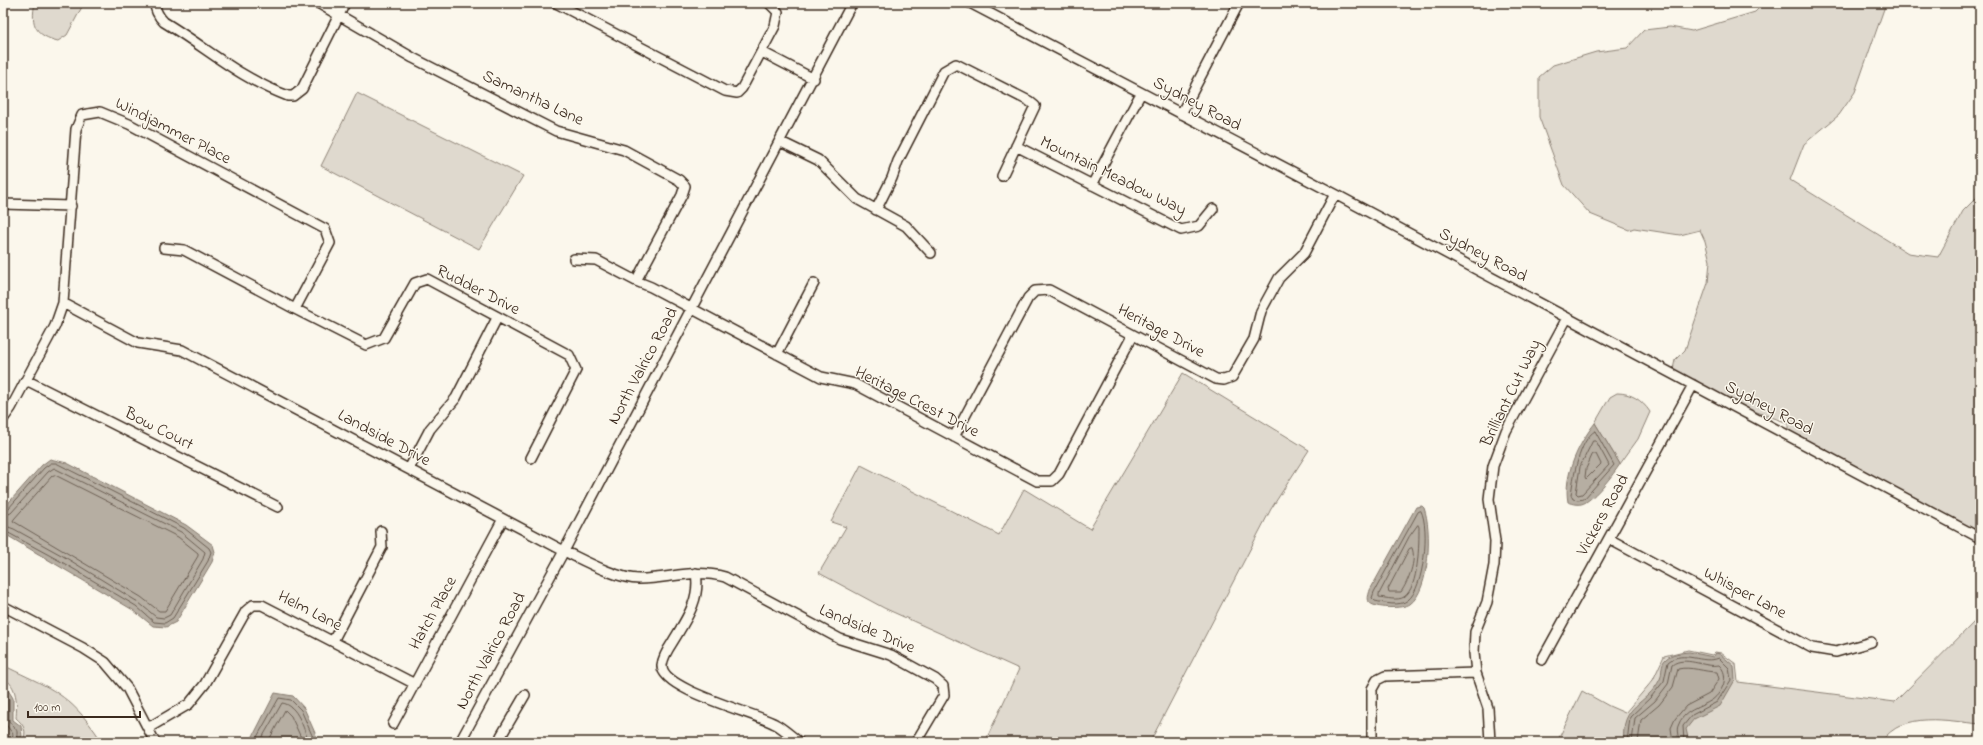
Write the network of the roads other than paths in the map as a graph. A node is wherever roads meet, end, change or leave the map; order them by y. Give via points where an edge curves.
1 (155, 3) edge
2 (318, 3) edge
3 (345, 3) edge
4 (556, 3) edge
5 (770, 3) edge
6 (852, 3) edge
7 (1239, 3) edge
8 (976, 4) edge
9 (340, 15) junction
10 (760, 54) junction
11 (812, 82) junction
12 (1141, 93) junction
13 (1181, 114) junction
14 (781, 142) junction
15 (1016, 146) junction
16 (1002, 176) dead end
17 (1092, 185) junction
18 (1335, 194) junction
19 (3, 204) edge
20 (71, 206) junction
21 (1213, 209) dead end
22 (876, 210) junction
23 (164, 248) dead end
24 (931, 253) dead end
25 (574, 259) dead end
26 (636, 281) junction
27 (814, 283) dead end
28 (63, 303) junction
29 (692, 307) junction
30 (295, 309) junction
31 (497, 318) junction
32 (1567, 318) junction
33 (1133, 335) junction
34 (777, 354) junction
35 (26, 380) junction
36 (1693, 385) junction
37 (3, 419) edge
38 (954, 437) junction
39 (532, 458) dead end
40 (409, 469) junction
41 (278, 507) dead end
42 (503, 519) junction
43 (381, 531) dead end
44 (1980, 538) edge
45 (1609, 539) junction
46 (564, 550) junction
47 (696, 573) junction
48 (3, 606) edge
49 (333, 641) junction
50 (1871, 642) dead end
51 (1542, 660) dead end
52 (1476, 673) junction
53 (413, 683) junction
54 (525, 695) dead end
55 (393, 724) dead end
56 (148, 728) junction
57 (501, 736) dead end
58 (155, 742) edge
59 (460, 742) edge
60 (799, 742) edge
61 (916, 742) edge
62 (1372, 742) edge
63 (1490, 742) edge

1 - 9 street via 155,10 164,22 253,81 288,96 293,96 302,89
2 - 9 street, Samantha Lane
3 - 9 street
4 - 10 street via 725,91 737,93 742,88
5 - 10 street via 778,12 776,26
6 - 11 street, North Valrico Road
7 - 13 street
8 - 12 street, Sydney Road
9 - 26 street, Samantha Lane via 413,58 556,131 624,150 679,180 685,186 682,196
10 - 11 street
11 - 14 street, North Valrico Road
12 - 13 street, Sydney Road
12 - 17 street
13 - 18 street, Sydney Road
14 - 22 street via 818,160 857,199
14 - 29 street, North Valrico Road
15 - 16 street
15 - 17 street, Mountain Meadow Way
15 - 22 street via 1035,106 956,64 944,71
17 - 21 street, Mountain Meadow Way via 1181,230 1199,226
18 - 32 street, Sydney Road
18 - 33 street, Heritage Drive via 1304,253 1278,278 1261,311 1254,339 1232,377 1216,379
19 - 20 street
20 - 28 street, Windjammer Place
20 - 30 street, Windjammer Place via 76,130 82,115 100,112 129,124 326,230 330,243
22 - 24 street via 906,226
23 - 30 street, Rudder Drive via 184,250
25 - 26 street, Heritage Crest Drive via 596,260
26 - 29 street, Heritage Crest Drive
27 - 34 street
28 - 35 street, Windjammer Place via 55,326
28 - 40 street, Landside Drive via 138,343 182,350
29 - 34 street, Heritage Crest Drive
29 - 46 street, North Valrico Road
30 - 31 street, Rudder Drive via 366,344 384,338 415,283 427,279
31 - 39 street, Rudder Drive via 569,355 576,370
31 - 40 street via 456,398 430,430
32 - 36 street, Sydney Road
32 - 52 street, Brilliant Cut Way via 1506,431 1493,466 1489,499 1495,541 1494,565 1487,602 1475,632
33 - 38 street, Heritage Crest Drive via 1059,474 1052,481 1037,481
33 - 38 street, Heritage Drive via 1049,290 1035,291 1028,298
34 - 38 street, Heritage Crest Drive via 821,378 855,384
35 - 37 street, Windjammer Place
35 - 41 street, Bow Court
36 - 44 street, Sydney Road
36 - 45 street, Vickers Road
40 - 42 street, Landside Drive
42 - 46 street, Landside Drive
42 - 53 street, Hatch Place
43 - 49 street via 382,547
45 - 50 street, Whisper Lane via 1812,648 1836,652
45 - 51 street, Vickers Road
46 - 47 street, Landside Drive via 606,571 637,579
46 - 59 street, North Valrico Road
47 - 60 street via 697,591 692,609 667,651 662,666 664,673 687,690 775,724
47 - 61 street, Landside Drive via 708,572 725,577 840,639 891,655 935,678 943,686 944,695
48 - 56 street via 105,662 127,688
49 - 53 street, Helm Lane
49 - 56 street, Helm Lane via 262,605 253,605 246,611 205,684 189,704
52 - 62 street via 1385,676 1377,680 1372,689
52 - 63 street, Brilliant Cut Way via 1488,708
53 - 55 street, Hatch Place
54 - 57 street
56 - 58 street

